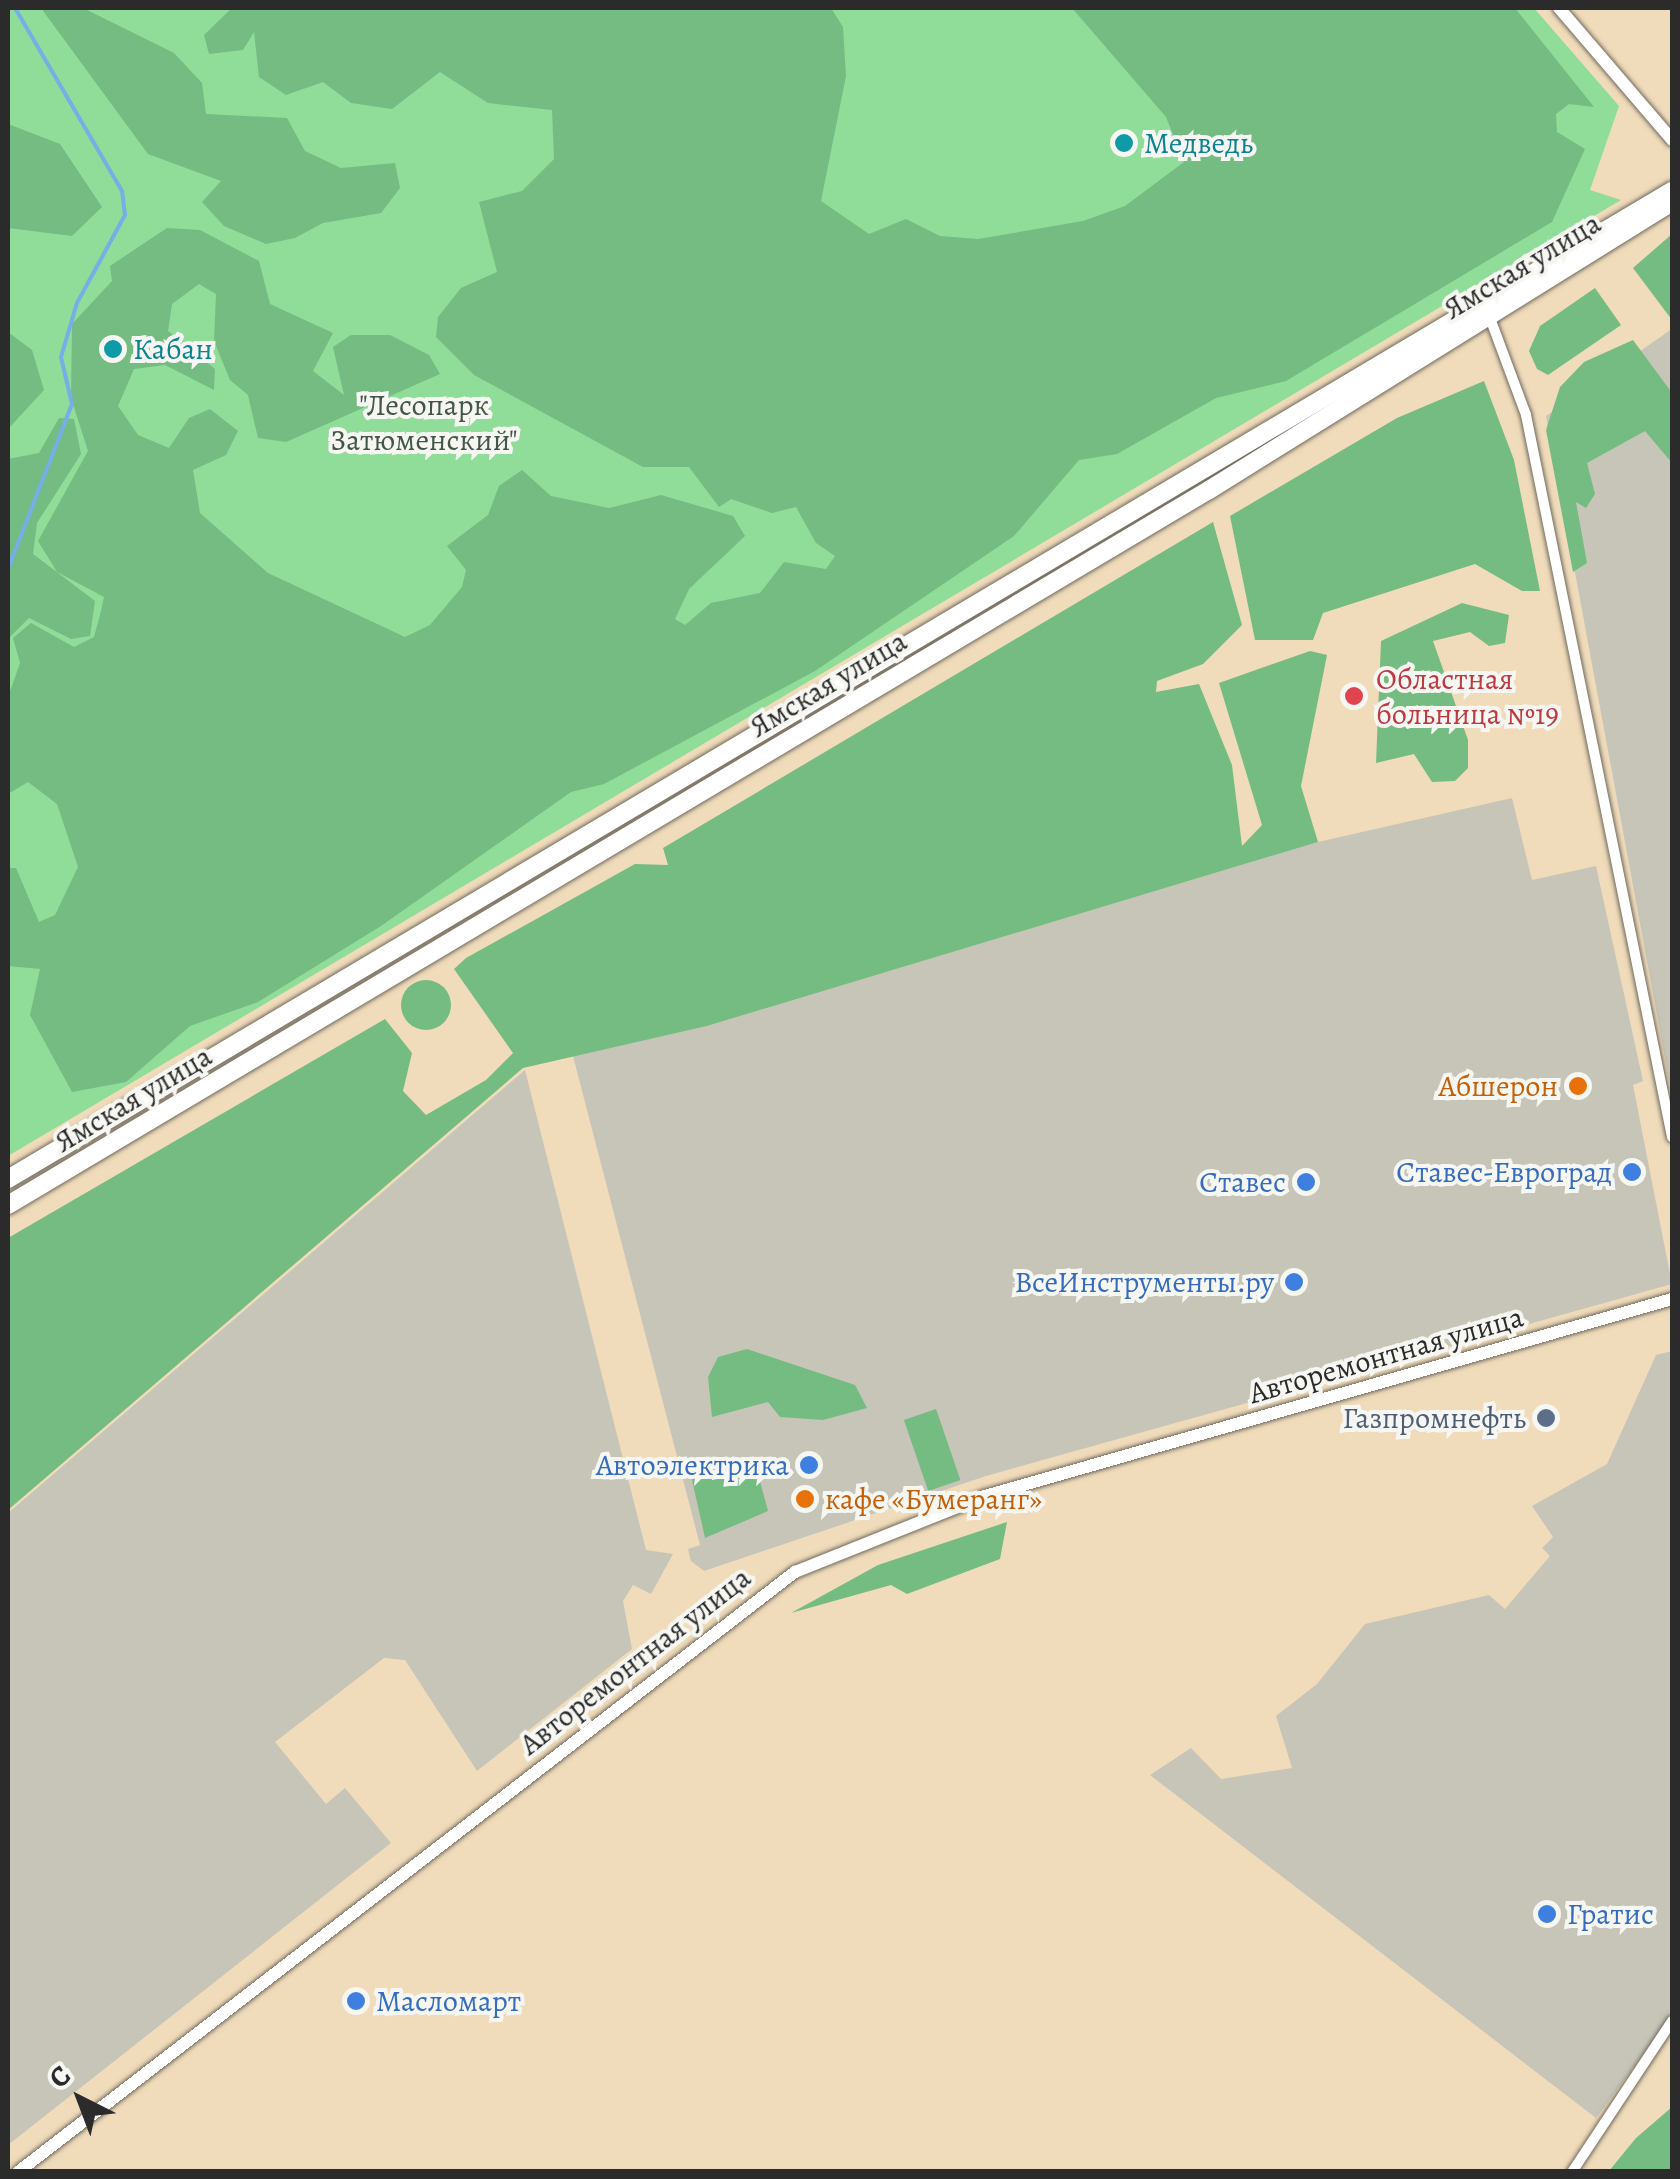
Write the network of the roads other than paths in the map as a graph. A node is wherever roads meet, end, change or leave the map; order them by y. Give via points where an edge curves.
1 (1559, 8) edge
2 (1672, 140) edge
3 (1672, 191) edge
4 (1672, 202) edge
5 (1490, 318) junction
6 (838, 682) junction
7 (850, 702) junction
8 (1672, 1137) edge
9 (8, 1179) edge
10 (8, 1205) edge
11 (1672, 1299) edge
12 (1672, 2020) edge
13 (18, 2172) edge
14 (1572, 2172) edge

1 - 2 street
3 - 6 main road, Ямская улица
4 - 5 main road, Ямская улица
5 - 7 main road, Ямская улица
5 - 8 street via 1526,415
6 - 7 main road
6 - 9 main road, Ямская улица
7 - 10 main road, Ямская улица
11 - 13 street, Авторемонтная улица via 985,1496 795,1572
12 - 14 street

